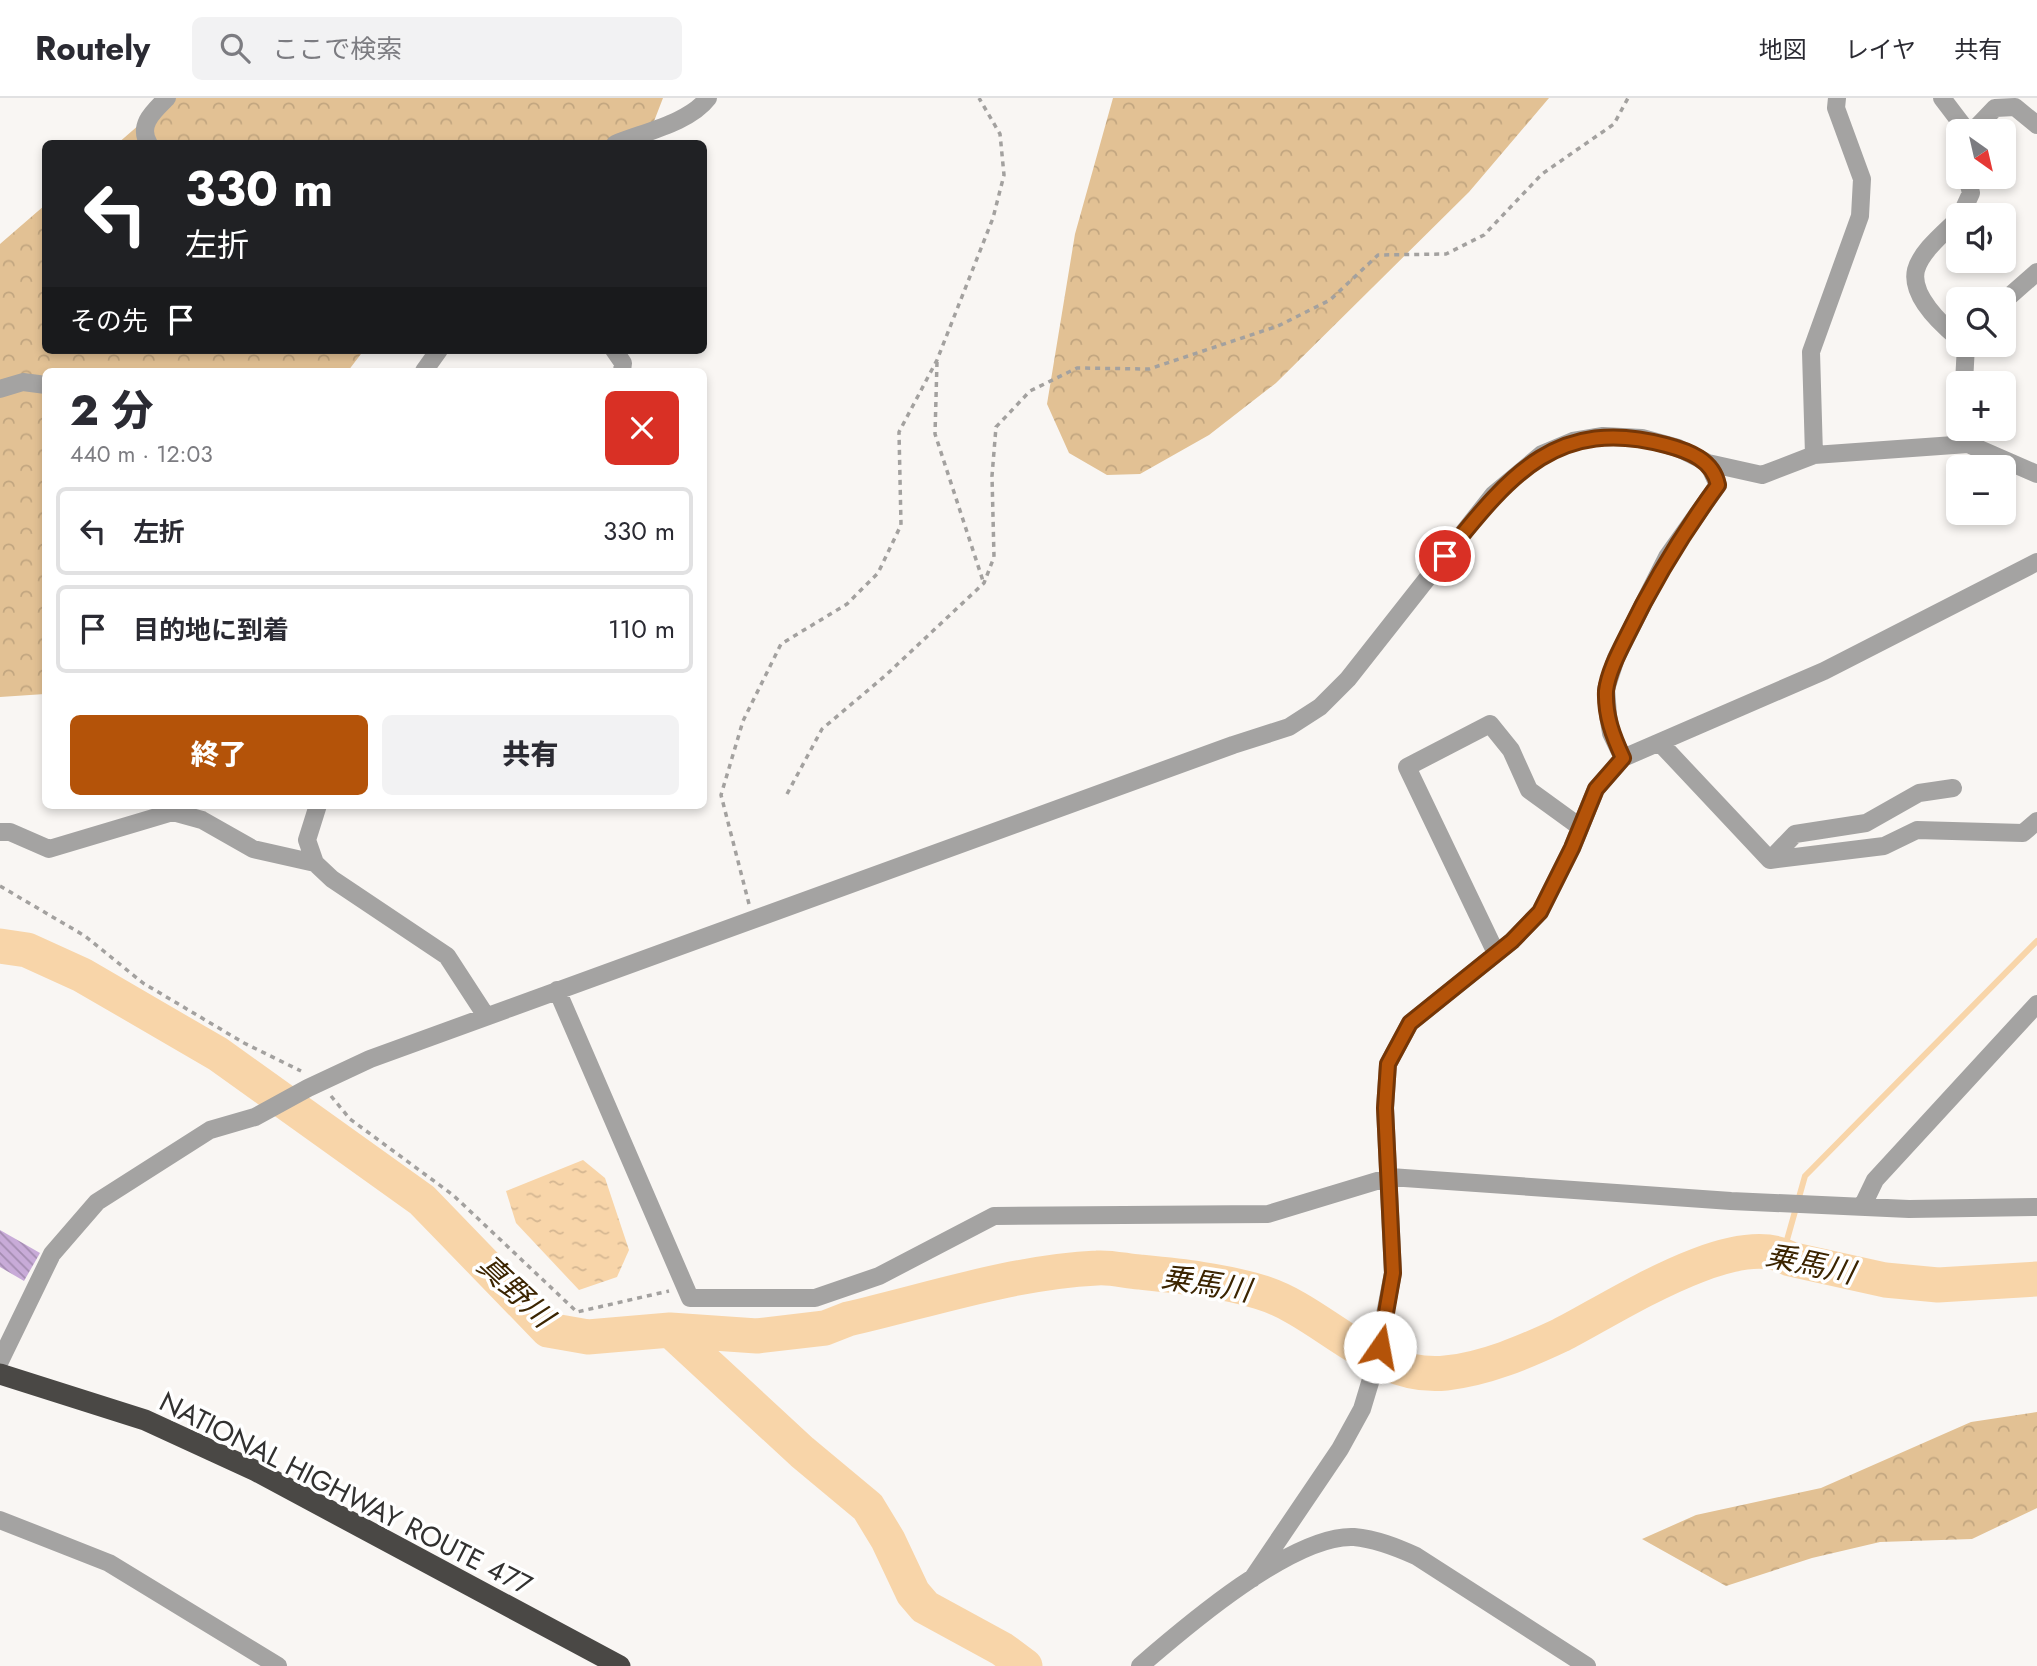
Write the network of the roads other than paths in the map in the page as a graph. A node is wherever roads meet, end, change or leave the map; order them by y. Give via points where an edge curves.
1 (167, 98) edge
2 (708, 98) edge
3 (1837, 98) edge
4 (1942, 98) edge
5 (1958, 119) edge
6 (1984, 119) edge
7 (2037, 125) edge
8 (147, 140) edge
9 (625, 140) edge
10 (1946, 232) edge
11 (2037, 272) edge
12 (2016, 290) edge
13 (1946, 328) edge
14 (42, 384) edge
15 (0, 390) edge
16 (1946, 439) edge
17 (1976, 441) edge
18 (1814, 455) junction
19 (1708, 463) junction
20 (2037, 474) edge
21 (2037, 562) edge
22 (1660, 743) junction
23 (1623, 758) junction
24 (1953, 788) dead end
25 (317, 809) edge
26 (2037, 821) edge
27 (1580, 827) junction
28 (0, 832) edge
29 (1770, 860) junction
30 (315, 863) junction
31 (1496, 953) junction
32 (557, 990) junction
33 (2037, 1004) edge
34 (486, 1016) junction
35 (1390, 1177) junction
36 (1862, 1207) junction
37 (2037, 1207) edge
38 (0, 1361) edge
39 (0, 1374) edge
40 (0, 1520) edge
41 (1252, 1579) junction
42 (278, 1666) edge
43 (620, 1666) edge
44 (1140, 1666) edge
45 (1587, 1666) edge

1 - 8 street via 147,118
2 - 9 street via 685,116
3 - 18 street via 1836,108 1862,179 1860,216 1811,352
4 - 5 street
6 - 7 street via 1995,108 2015,107
10 - 13 street via 1916,271 1920,292
11 - 12 street
14 - 15 street via 23,382
16 - 18 street
17 - 20 street
18 - 19 street via 1762,475
19 - 23 street via 1718,485 1667,557 1616,658 1606,689 1611,733
19 - 32 street via 1643,438 1573,441 1542,454 1493,495 1348,679 1320,707 1289,727
21 - 22 street via 1824,671
22 - 23 street
22 - 29 street
23 - 27 street via 1596,789
24 - 29 street via 1919,793 1866,823 1795,834
25 - 30 street via 307,841
26 - 29 street via 2023,833 1917,830 1884,846
27 - 31 street via 1540,912
27 - 31 street via 1529,790 1511,750 1490,724 1407,767
28 - 30 street via 49,849 173,812 202,820 253,849
30 - 34 street via 332,880 447,956
31 - 35 street via 1410,1023 1388,1064 1385,1108
32 - 34 street
32 - 35 street via 690,1298 815,1298 879,1276 993,1216 1268,1214
33 - 36 street via 1875,1181
34 - 38 street via 370,1059 255,1117 209,1130 97,1202 52,1254
35 - 36 street
35 - 41 street via 1393,1273 1362,1409
36 - 37 street
39 - 43 highway, NATIONAL HIGHWAY ROUTE 477 via 145,1420 256,1471
40 - 42 street via 109,1563
41 - 44 street via 1202,1613
41 - 45 street via 1307,1549 1352,1537 1388,1543 1416,1556

